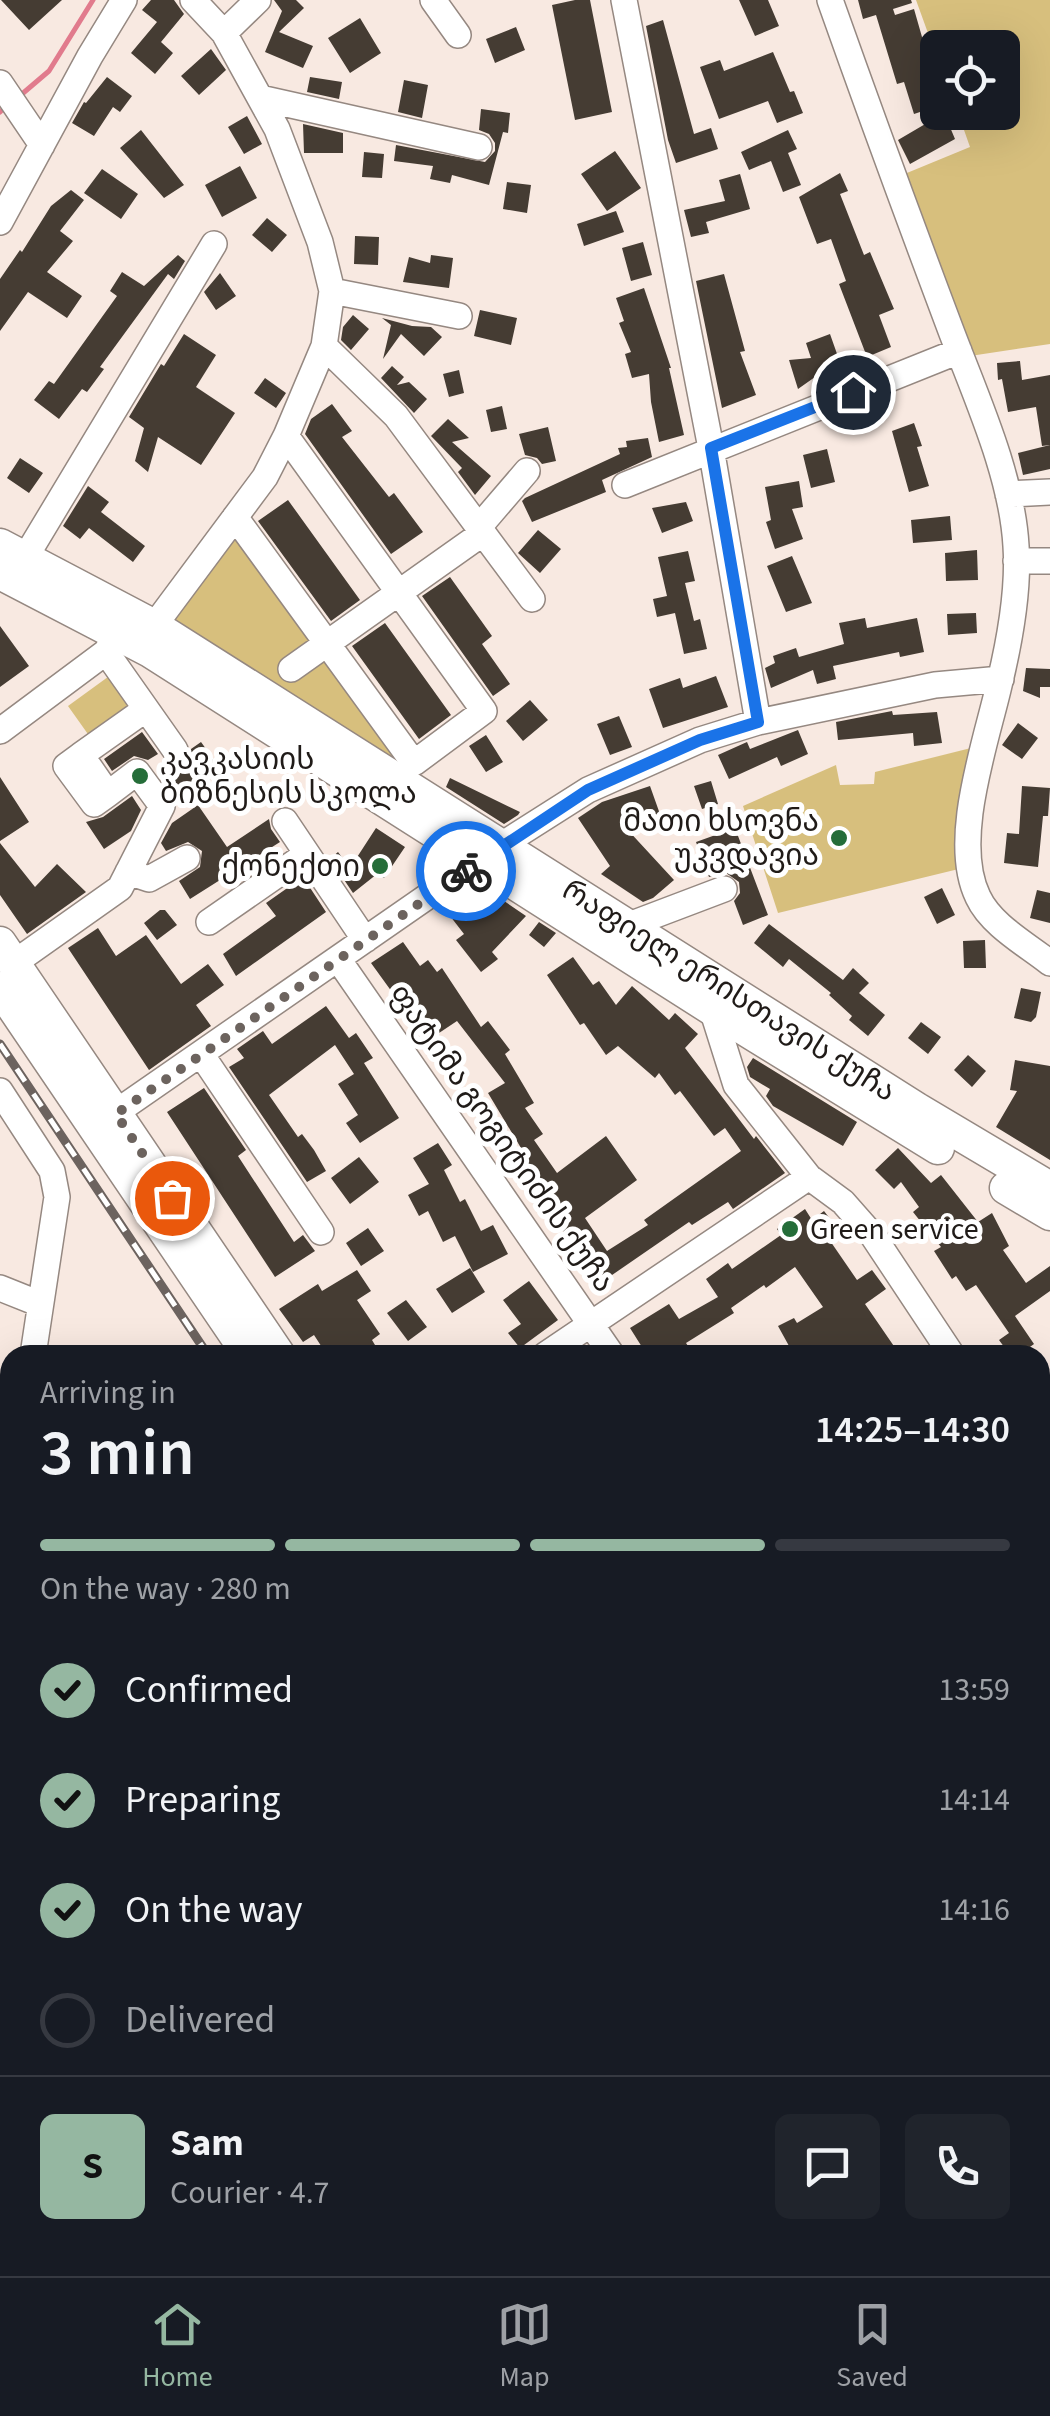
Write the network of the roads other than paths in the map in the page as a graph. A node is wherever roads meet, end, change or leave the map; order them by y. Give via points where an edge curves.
1 (124, 0) edge
2 (193, 0) edge
3 (258, 0) edge
4 (433, 0) edge
5 (624, 0) edge
6 (830, 0) edge
7 (224, 33) junction
8 (458, 36) dead end
9 (0, 83) edge
10 (260, 98) junction
11 (42, 144) junction
12 (479, 146) dead end
13 (0, 222) edge
14 (214, 244) dead end
15 (332, 291) junction
16 (459, 316) dead end
17 (324, 346) junction
18 (959, 351) junction
19 (286, 436) junction
20 (711, 448) junction
21 (527, 472) dead end
22 (625, 485) dead end
23 (1050, 492) edge
24 (1008, 494) junction
25 (236, 517) junction
26 (481, 530) junction
27 (8, 558) edge
28 (1016, 560) junction
29 (1050, 561) edge
30 (398, 592) junction
31 (532, 599) dead end
32 (154, 626) junction
33 (112, 643) junction
34 (327, 643) junction
35 (291, 669) dead end
36 (1000, 680) junction
37 (146, 709) junction
38 (758, 722) junction
39 (0, 731) edge
40 (175, 750) dead end
41 (285, 821) dead end
42 (492, 853) junction
43 (307, 854) junction
44 (187, 858) dead end
45 (128, 872) junction
46 (724, 889) dead end
47 (210, 922) dead end
48 (629, 924) junction
49 (365, 940) junction
50 (338, 959) junction
51 (1050, 963) edge
52 (5, 965) edge
53 (712, 1009) junction
54 (200, 1054) junction
55 (0, 1090) edge
56 (116, 1114) junction
57 (809, 1177) junction
58 (1050, 1188) edge
59 (1050, 1214) edge
60 (321, 1232) dead end
61 (0, 1288) edge
62 (40, 1304) junction
63 (591, 1324) junction
64 (34, 1345) edge
65 (244, 1345) edge
66 (272, 1345) edge
67 (560, 1345) edge
68 (605, 1345) edge
69 (945, 1345) edge

1 - 11 street
2 - 7 street
3 - 7 street
4 - 8 street
5 - 20 street
6 - 18 street
7 - 10 street
9 - 11 street
10 - 12 street
10 - 15 street via 320,242
11 - 13 street
14 - 27 street
15 - 16 street
15 - 17 street
17 - 19 street
17 - 26 street via 396,416
18 - 20 street
18 - 24 street
19 - 25 street
19 - 30 street
20 - 22 street
20 - 38 street
21 - 26 street
23 - 24 street
24 - 28 street
25 - 32 street
25 - 34 street
26 - 30 street
26 - 31 street
27 - 32 main road, რაფიელ ერისთავის ქუჩა
27 - 33 main road, რაფიელ ერისთავის ქუჩა
28 - 29 street
28 - 36 street
30 - 34 street
30 - 34 street via 484,711 414,763
32 - 42 main road, რაფიელ ერისთავის ქუჩა
33 - 37 street
33 - 39 street
33 - 42 main road, რაფიელ ერისთავის ქუჩა
34 - 35 street
36 - 38 street via 934,685
36 - 51 street via 974,776 972,883 990,914
37 - 40 street
37 - 45 street via 81,755 108,794 137,772 162,806
38 - 42 street via 588,790
41 - 43 street
42 - 48 main road, რაფიელ ერისთავის ქუჩა
42 - 49 street
42 - 53 main road, რაფიელ ერისთავის ქუჩა
43 - 47 street
43 - 49 street
44 - 45 street via 149,879
45 - 52 street via 120,888
46 - 48 street
48 - 58 main road, რაფიელ ერისთავის ქუჩა
49 - 50 street
50 - 54 street
50 - 63 street, ფატიმა გოგიტიძის ქუჩა
52 - 56 main road
52 - 65 main road
53 - 57 street via 736,1084
53 - 59 main road, რაფიელ ერისთავის ქუჩა
54 - 56 street
54 - 60 street
55 - 62 street via 52,1171 57,1198
56 - 66 main road
57 - 63 street
57 - 69 street via 873,1236
61 - 62 street
62 - 64 street
63 - 67 street
63 - 68 street, ფატიმა გოგიტიძის ქუჩა

